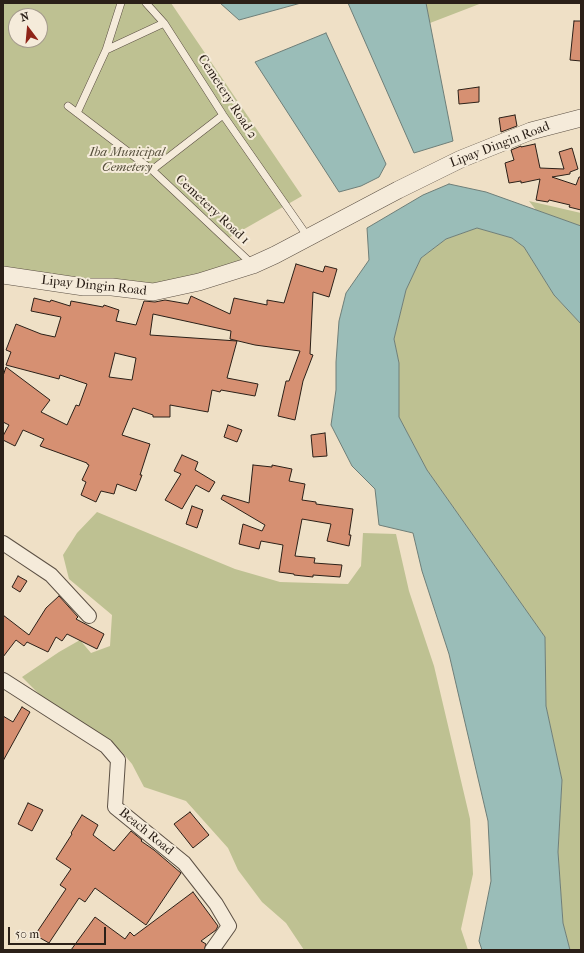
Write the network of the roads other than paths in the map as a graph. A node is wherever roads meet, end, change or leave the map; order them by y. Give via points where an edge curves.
1 (121, 3) edge
2 (146, 3) edge
3 (164, 23) junction
4 (106, 50) junction
5 (68, 106) dead end
6 (77, 113) junction
7 (223, 115) junction
8 (581, 118) edge
9 (152, 170) junction
10 (308, 237) junction
11 (253, 266) junction
12 (3, 276) edge
13 (3, 543) edge
14 (89, 616) dead end
15 (3, 680) edge
16 (212, 950) edge

1 - 4 lane
2 - 3 lane, Cemetery Road 2
3 - 4 lane
3 - 7 lane, Cemetery Road 2
4 - 6 lane
5 - 6 lane, Cemetery Road 1
6 - 9 lane, Cemetery Road 1
7 - 9 lane
7 - 10 lane, Cemetery Road 2
8 - 10 street, Lipay Dingin Road via 531,131 461,159
9 - 11 lane, Cemetery Road 1
10 - 11 street, Lipay Dingin Road
11 - 12 street, Lipay Dingin Road via 153,292 112,287 84,287
13 - 14 street via 51,575
15 - 16 street, Beach Road via 106,746 118,760 115,807 184,863 227,921 229,926

